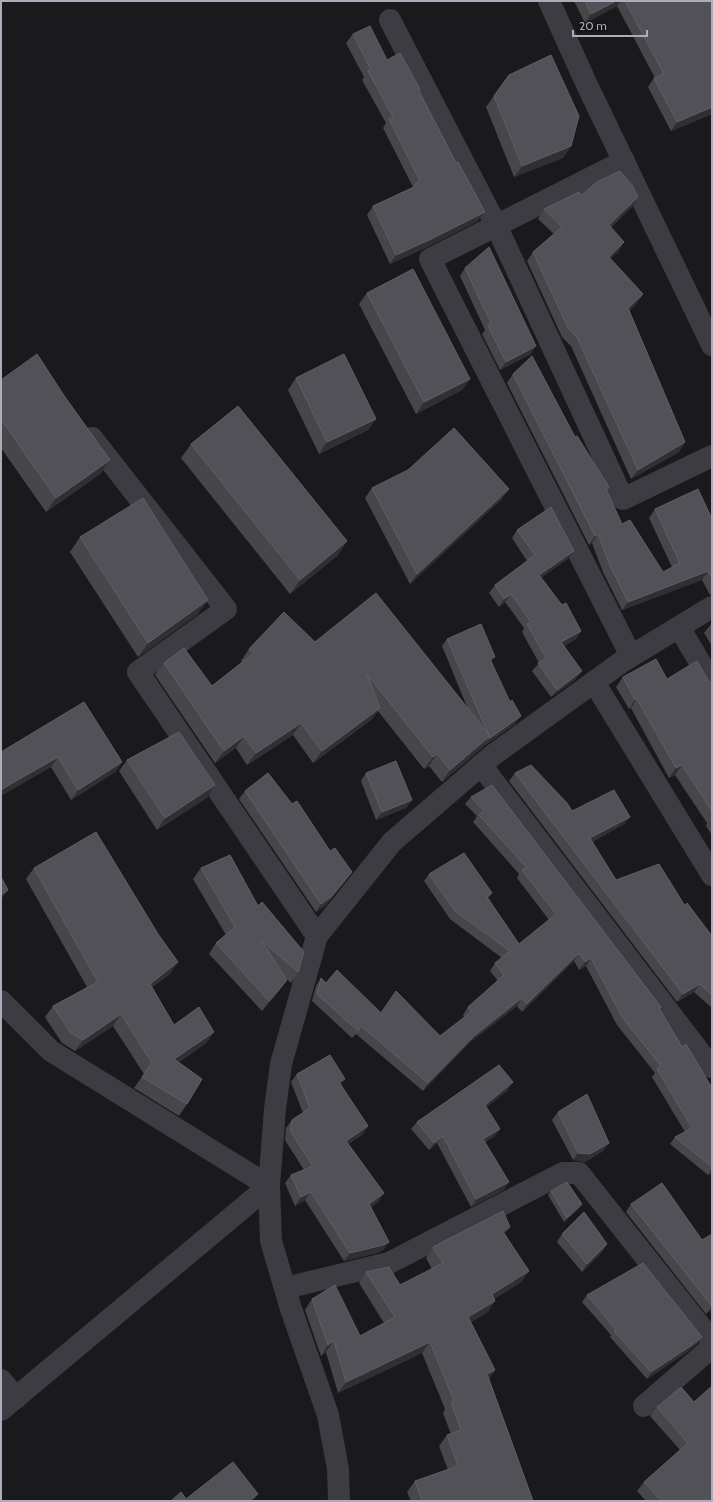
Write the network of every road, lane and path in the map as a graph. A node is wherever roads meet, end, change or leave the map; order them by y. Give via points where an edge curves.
1 (549, 1) edge
2 (390, 20) dead end
3 (624, 161) junction
4 (496, 225) junction
5 (712, 345) edge
6 (80, 423) edge
7 (712, 456) edge
8 (712, 607) edge
9 (678, 627) junction
10 (631, 656) junction
11 (594, 682) junction
12 (712, 683) edge
13 (481, 765) junction
14 (712, 875) edge
15 (317, 936) junction
16 (1, 1001) edge
17 (711, 1067) dead end
18 (269, 1186) junction
19 (285, 1288) junction
20 (712, 1341) edge
21 (712, 1346) edge
22 (1, 1380) edge
23 (9, 1404) edge
24 (644, 1406) dead end
25 (340, 1501) edge

1 - 3 street
2 - 4 street
3 - 4 street
3 - 5 street
4 - 7 street via 623,499
4 - 10 street via 430,259
6 - 15 street via 226,609 138,672
8 - 9 street
9 - 10 street
9 - 12 street
10 - 11 street
11 - 13 street
11 - 14 street
13 - 15 street via 392,842
13 - 17 street
15 - 18 street via 281,1064
16 - 18 street via 51,1051
18 - 19 street via 271,1241
18 - 23 street
19 - 20 street via 389,1263 563,1173 579,1173
19 - 25 street via 328,1415 338,1469
21 - 24 street
22 - 23 street

